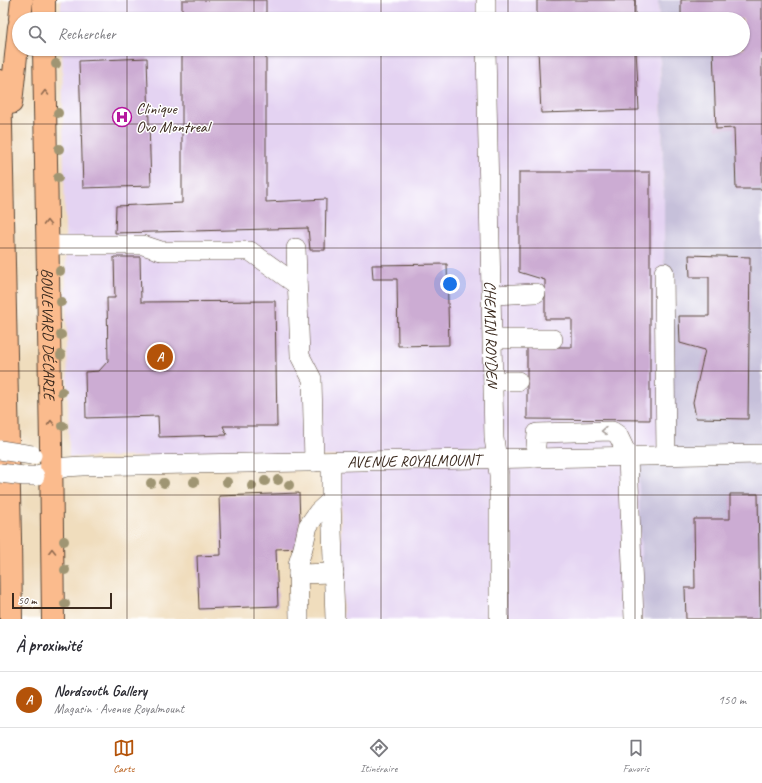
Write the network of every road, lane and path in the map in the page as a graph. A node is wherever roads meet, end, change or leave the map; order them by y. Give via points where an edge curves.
1 (22, 0) edge
2 (44, 0) edge
3 (486, 0) edge
4 (21, 12) edge
5 (44, 12) edge
6 (486, 12) edge
7 (16, 56) edge
8 (44, 56) edge
9 (486, 56) edge
10 (0, 81) edge
11 (2, 178) junction
12 (48, 245) junction
13 (296, 248) dead end
14 (664, 272) dead end
15 (297, 285) junction
16 (536, 293) dead end
17 (492, 295) junction
18 (553, 339) dead end
19 (493, 340) junction
20 (493, 381) junction
21 (518, 381) dead end
22 (0, 450) edge
23 (762, 454) edge
24 (666, 455) junction
25 (628, 456) junction
26 (535, 458) junction
27 (496, 459) junction
28 (322, 462) junction
29 (50, 466) junction
30 (0, 473) edge
31 (331, 500) junction
32 (334, 573) junction
33 (298, 574) junction
34 (11, 619) edge
35 (53, 619) edge
36 (299, 619) edge
37 (335, 619) edge
38 (499, 619) edge
39 (634, 619) edge

1 - 4 main road
2 - 5 main road
3 - 6 street
7 - 11 main road
12 -> 8 main road, BOULEVARD DÉCARIE
9 - 17 street, CHEMIN ROYDEN
10 - 11 main road
11 - 34 main road
12 - 15 street via 143,245 161,251 250,251
29 -> 12 main road, BOULEVARD DÉCARIE
13 - 15 street
14 - 24 street
15 - 28 street via 300,356 312,379
16 - 17 street
17 - 19 street, CHEMIN ROYDEN
18 - 19 street
19 - 20 street, CHEMIN ROYDEN
20 - 21 street
20 - 27 street, CHEMIN ROYDEN
22 - 29 street, bridge via 32,455
23 - 24 street, AVENUE ROYALMOUNT
24 - 25 street, AVENUE ROYALMOUNT
25 - 26 street, AVENUE ROYALMOUNT
25 -> 26 street via 618,435 612,431 537,433
25 - 39 street
26 - 27 street, AVENUE ROYALMOUNT
27 - 28 street, AVENUE ROYALMOUNT
27 - 38 street, CHEMIN ROYDEN
28 - 29 street, AVENUE ROYALMOUNT
28 - 31 street
29 - 30 street, bridge via 33,476
35 -> 29 main road, BOULEVARD DÉCARIE
31 - 32 street
31 - 33 street via 308,526 298,564
32 - 33 street
32 - 37 street
33 - 36 street

